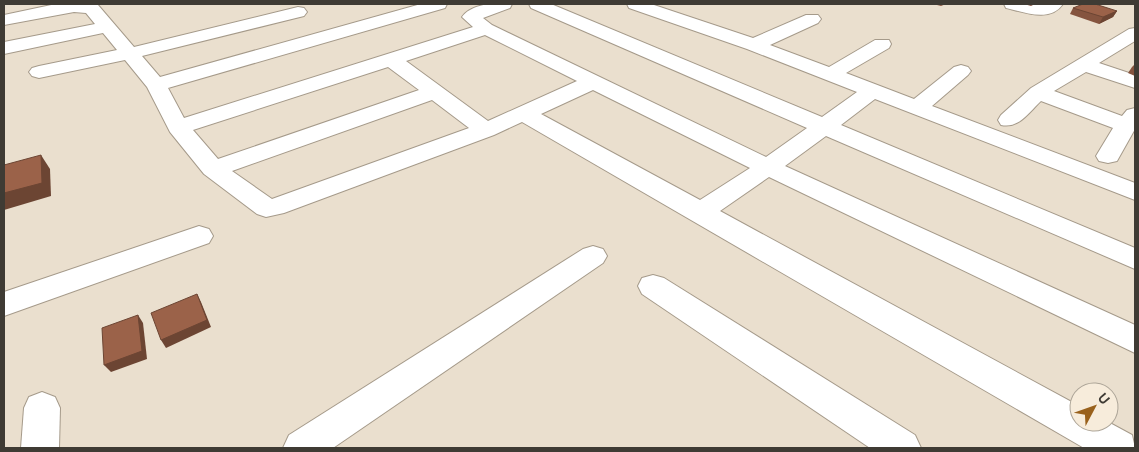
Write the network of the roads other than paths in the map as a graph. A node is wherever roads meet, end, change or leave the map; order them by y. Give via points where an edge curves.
1 (441, 4) edge
2 (504, 4) edge
3 (537, 4) edge
4 (635, 4) edge
5 (1012, 4) edge
6 (1055, 4) edge
7 (63, 6) edge
8 (298, 12) dead end
9 (812, 19) dead end
10 (4, 20) edge
11 (479, 23) junction
12 (106, 27) junction
13 (1133, 37) edge
14 (882, 44) dead end
15 (754, 45) junction
16 (4, 48) edge
17 (127, 54) junction
18 (392, 60) junction
19 (1083, 64) junction
20 (961, 71) dead end
21 (39, 72) dead end
22 (831, 74) junction
23 (593, 82) junction
24 (1135, 82) edge
25 (156, 85) junction
26 (873, 91) junction
27 (434, 92) junction
28 (1038, 92) junction
29 (916, 108) junction
30 (523, 113) junction
31 (1008, 120) dead end
32 (1130, 120) edge
33 (823, 126) junction
34 (178, 127) junction
35 (486, 130) junction
36 (1108, 156) dead end
37 (768, 167) junction
38 (213, 169) junction
39 (1135, 192) edge
40 (700, 212) junction
41 (199, 236) dead end
42 (593, 256) dead end
43 (1135, 259) edge
44 (653, 286) dead end
45 (4, 304) edge
46 (1135, 340) edge
47 (42, 408) dead end
48 (40, 448) edge
49 (302, 448) edge
50 (902, 448) edge
51 (1119, 448) edge

1 - 11 street
1 - 25 street
2 - 11 street
3 - 33 street
4 - 15 street
5 - 6 street via 1040,11
7 - 10 street
7 - 12 street via 89,7
8 - 17 street
9 - 15 street
11 - 18 street
11 - 23 street
12 - 16 street
12 - 17 street
13 - 19 street
14 - 22 street
15 - 22 street
17 - 21 street
17 - 25 street
18 - 27 street
18 - 34 street
19 - 24 street
19 - 28 street
20 - 29 street
22 - 26 street
23 - 30 street
23 - 37 street
25 - 34 street
26 - 29 street
26 - 33 street
27 - 35 street
27 - 38 street
28 - 31 street
28 - 32 street
29 - 39 street
30 - 35 street
30 - 40 street
32 - 36 street
33 - 37 street
33 - 43 street
34 - 38 street
35 - 38 street via 271,208 262,206
37 - 40 street
37 - 46 street
40 - 51 street
41 - 45 street
42 - 49 street
44 - 50 street
47 - 48 street

